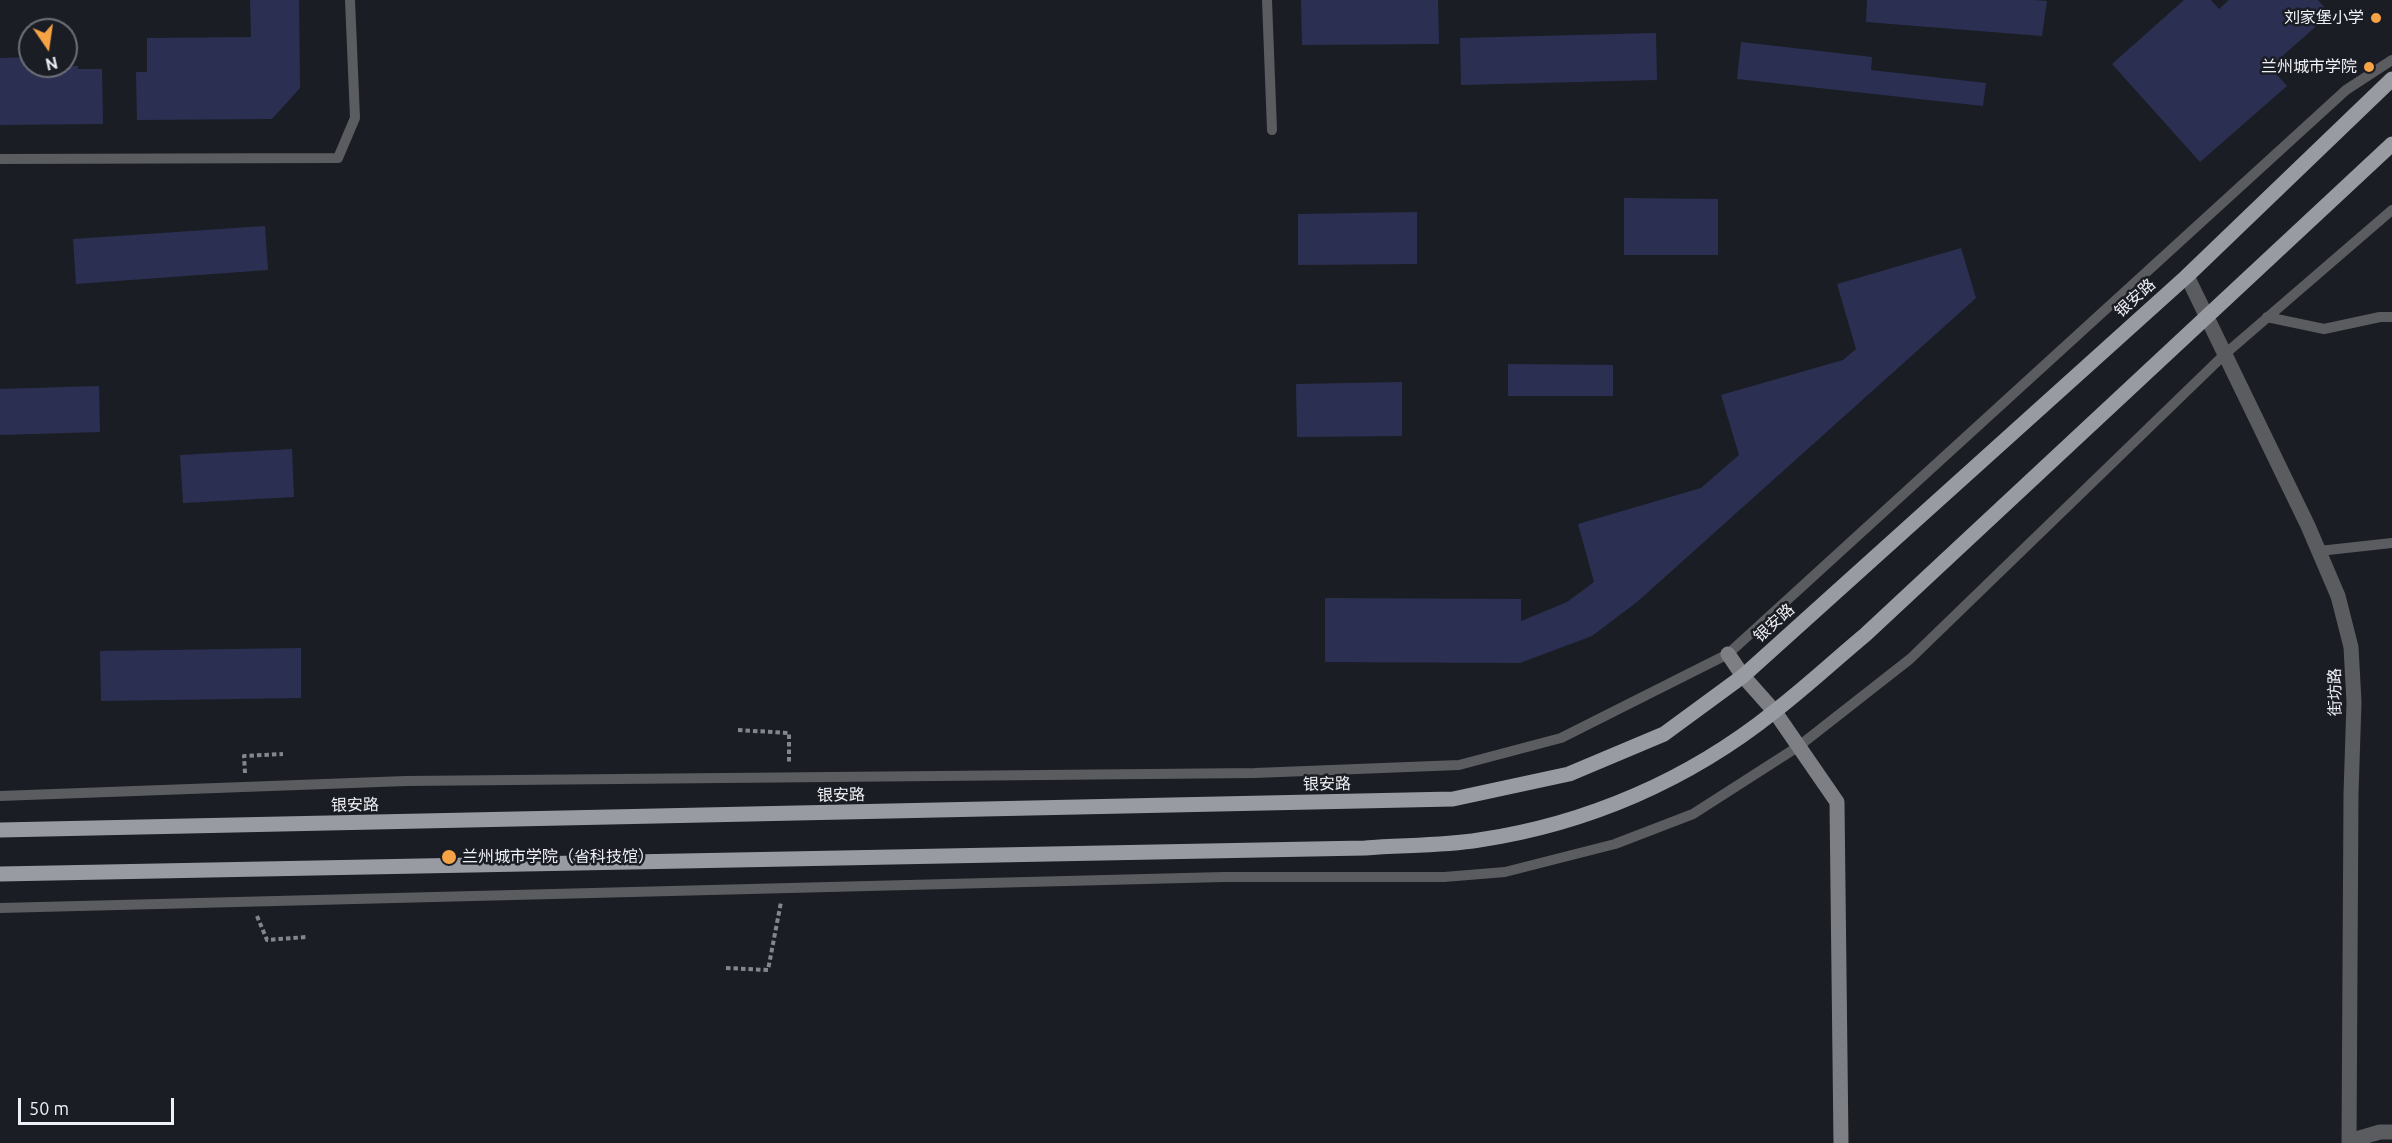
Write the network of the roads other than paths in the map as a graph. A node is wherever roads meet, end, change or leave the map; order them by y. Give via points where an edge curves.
1 (350, 0) edge
2 (1267, 0) edge
3 (2392, 60) edge
4 (2392, 79) edge
5 (1272, 130) dead end
6 (2392, 144) edge
7 (0, 159) edge
8 (2392, 210) edge
9 (2187, 276) junction
10 (2207, 317) junction
11 (2267, 317) junction
12 (2392, 317) edge
13 (2225, 354) junction
14 (2392, 543) edge
15 (2319, 551) junction
16 (1728, 654) junction
17 (1743, 676) junction
18 (1775, 712) junction
19 (1799, 746) junction
20 (0, 796) edge
21 (0, 830) edge
22 (0, 874) edge
23 (0, 908) edge
24 (2392, 1132) edge
25 (2349, 1142) edge
26 (1841, 1143) edge

1 - 7 lane via 355,118 338,158
2 - 5 lane
3 - 16 lane via 2346,90
4 - 9 main road, 银安路
6 - 10 main road
8 - 11 lane
9 - 10 street, 街坊路
9 - 17 main road, 银安路
10 - 13 street, 街坊路
10 - 18 main road via 1865,635
11 - 12 lane via 2324,329
11 - 13 lane
13 - 15 street, 街坊路
13 - 19 lane via 1910,659
14 - 15 lane
15 - 25 street, 街坊路 via 2338,597 2351,647 2355,702
16 - 17 street
16 - 20 lane via 1561,738 1459,765 1254,773 406,781
17 - 18 street
17 - 21 main road, 银安路 via 1665,734 1569,774 1453,799
18 - 19 street
18 - 22 main road via 1680,774 1637,796 1564,822 1477,840 1354,848
19 - 23 lane via 1693,814 1615,844 1505,872 1444,877 1212,878
19 - 26 street via 1837,801
24 - 25 street

